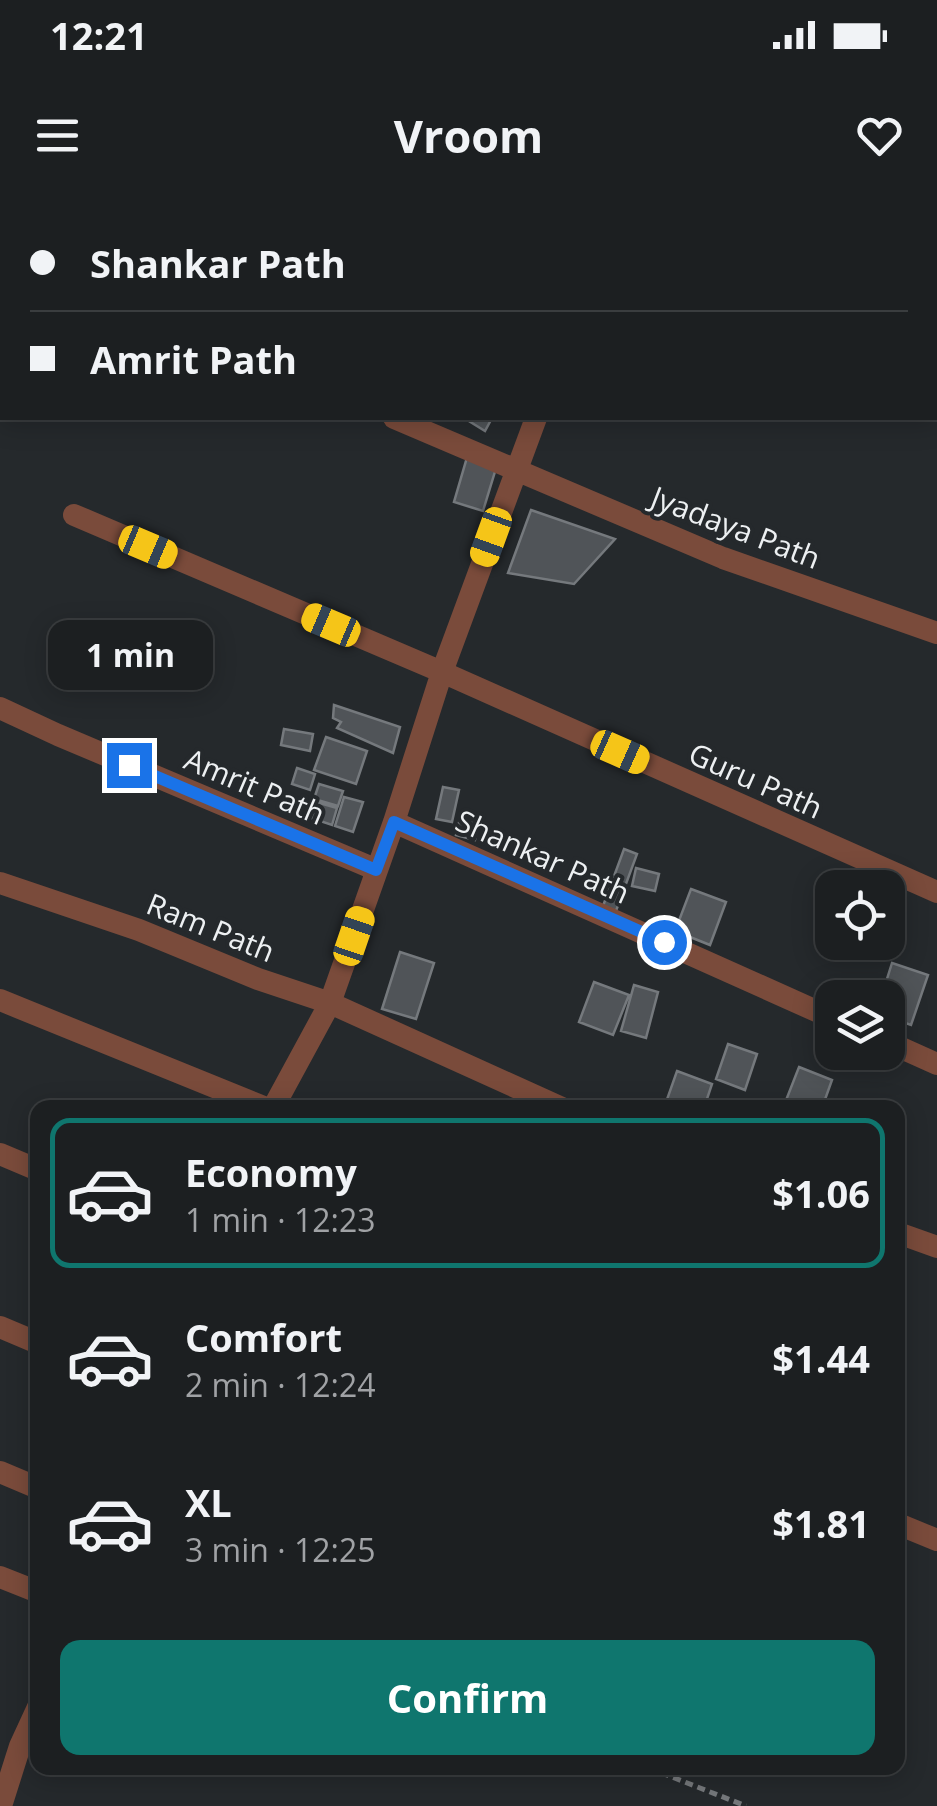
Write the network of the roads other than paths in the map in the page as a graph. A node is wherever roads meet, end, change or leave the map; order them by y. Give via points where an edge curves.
1 (399, 420) edge
2 (535, 420) edge
3 (516, 470) junction
4 (74, 515) dead end
5 (937, 633) edge
6 (442, 672) junction
7 (0, 708) edge
8 (394, 822) junction
9 (376, 870) junction
10 (0, 883) edge
11 (937, 892) edge
12 (0, 1000) edge
13 (330, 1003) junction
14 (815, 1010) edge
15 (905, 1050) edge
16 (937, 1064) edge
17 (249, 1100) edge
18 (274, 1100) edge
19 (544, 1100) edge
20 (0, 1154) edge
21 (30, 1167) edge
22 (905, 1236) edge
23 (937, 1247) edge
24 (0, 1327) edge
25 (30, 1340) edge
26 (0, 1472) edge
27 (30, 1485) edge
28 (905, 1527) edge
29 (937, 1540) edge
30 (0, 1577) edge
31 (30, 1589) edge
32 (30, 1717) edge
33 (10, 1741) edge
34 (1, 1806) edge

1 - 3 street, Jyadaya Path
2 - 3 street
3 - 5 street, Jyadaya Path via 723,558
3 - 6 street
4 - 6 street, Guru Path
6 - 8 street
6 - 11 street, Guru Path
7 - 9 street, Amrit Path
8 - 9 street
8 - 14 street, Shankar Path
9 - 13 street
10 - 13 street, Ram Path
12 - 17 street
13 - 18 street
13 - 19 street, Ram Path
15 - 16 street
20 - 21 street
22 - 23 street
24 - 25 street
26 - 27 street
28 - 29 street
30 - 31 street
32 - 33 street
33 - 34 street

